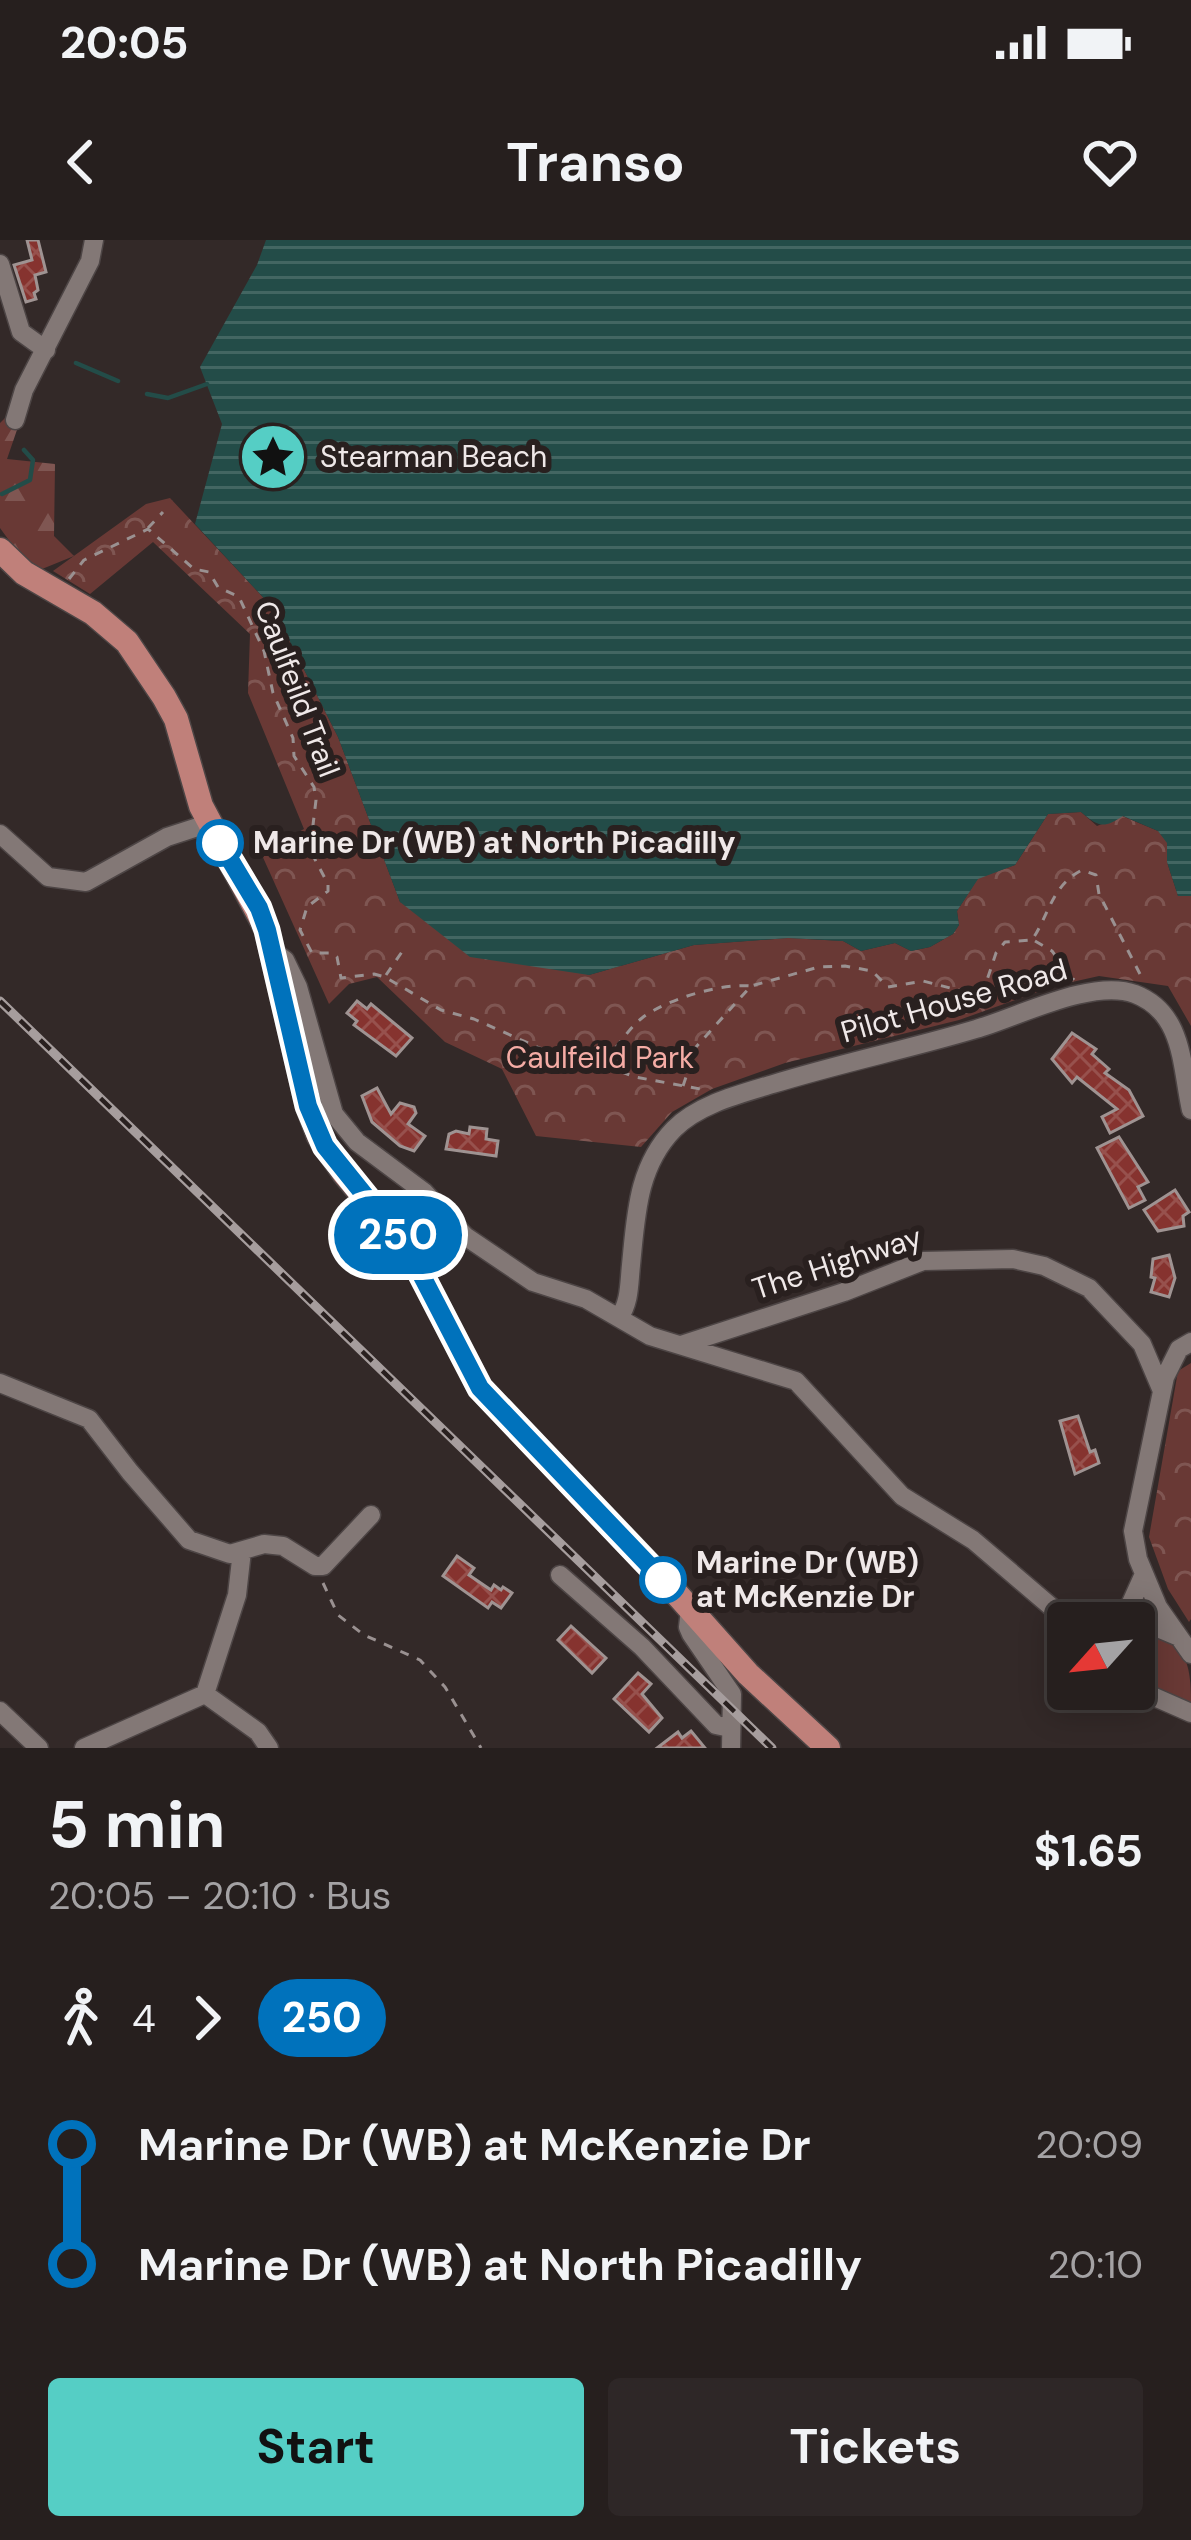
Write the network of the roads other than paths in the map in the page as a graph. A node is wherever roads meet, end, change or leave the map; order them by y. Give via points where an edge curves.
1 (94, 240) edge
2 (0, 264) edge
3 (46, 350) junction
4 (15, 420) dead end
5 (0, 550) edge
6 (210, 823) junction
7 (0, 834) edge
8 (274, 952) junction
9 (1191, 1110) edge
10 (619, 1318) junction
11 (1136, 1337) junction
12 (676, 1346) junction
13 (1185, 1346) edge
14 (0, 1383) edge
15 (1162, 1391) junction
16 (371, 1515) dead end
17 (242, 1551) junction
18 (1144, 1574) junction
19 (560, 1575) dead end
20 (1131, 1602) edge
21 (1047, 1603) edge
22 (690, 1610) junction
23 (1155, 1625) edge
24 (1179, 1637) junction
25 (1191, 1654) edge
26 (205, 1694) junction
27 (1155, 1697) edge
28 (0, 1712) edge
29 (1191, 1713) edge
30 (730, 1738) edge
31 (22, 1739) edge
32 (39, 1748) edge
33 (84, 1748) edge
34 (269, 1748) edge
35 (828, 1748) edge

1 - 3 street
2 - 3 street via 22,332
3 - 4 street
5 - 6 main road via 127,642 176,719
6 - 7 street via 86,882 48,877
6 - 8 main road via 259,908
8 - 10 street via 293,974 328,1103 349,1133 507,1266
8 - 22 main road via 308,1106 325,1146 408,1249 480,1388
9 - 10 street, Pilot House Road via 1173,1022 1152,1002 1119,991 741,1094 686,1118 640,1185 628,1301
10 - 12 street
11 - 12 street, The Highway via 1077,1279 1013,1259 975,1258 922,1261
11 - 13 street, The Highway
11 - 15 street, The Highway
12 - 21 street via 796,1381 902,1496 973,1540
13 - 15 street via 1168,1366
14 - 17 street via 89,1419 189,1540
15 - 18 street via 1134,1520
16 - 17 street via 315,1567 283,1546
17 - 26 street via 237,1595
18 - 20 street
18 - 24 street
19 - 30 street
22 - 30 street via 691,1634 732,1694
22 - 35 main road
23 - 24 street
24 - 25 street
26 - 33 street
26 - 34 street
27 - 29 street
28 - 31 street
31 - 32 street

